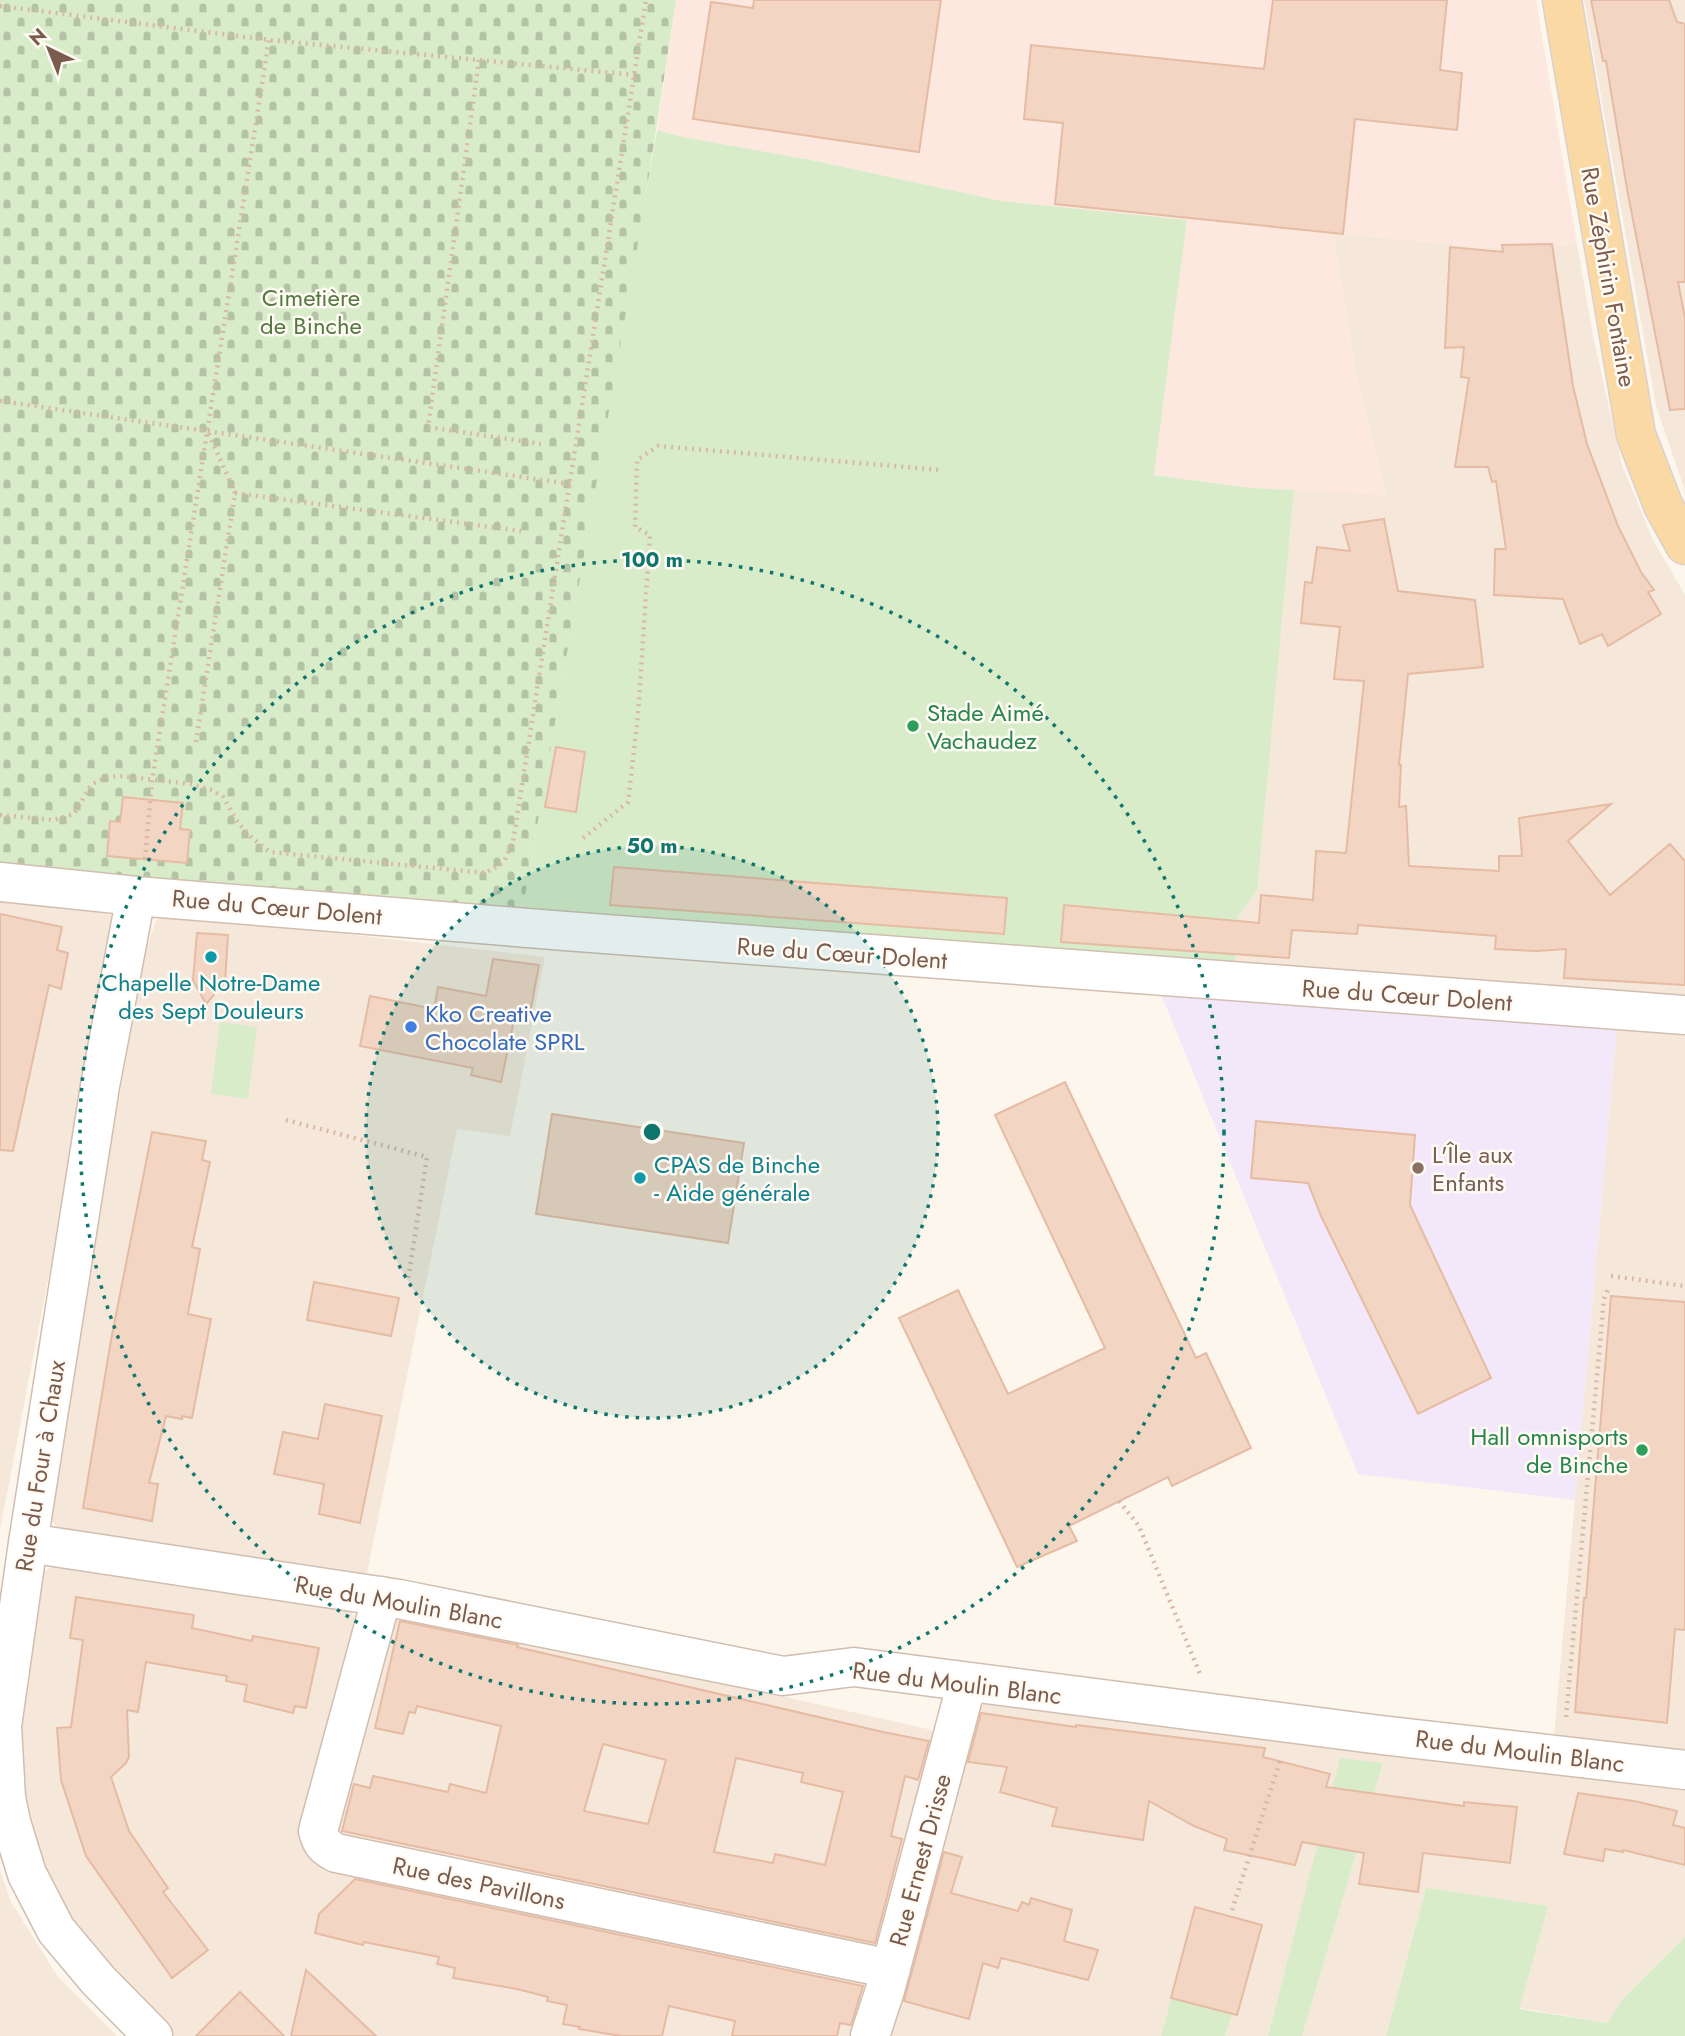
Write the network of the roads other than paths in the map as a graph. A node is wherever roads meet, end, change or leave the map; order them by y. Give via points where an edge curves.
1 (1562, 0) edge
2 (1685, 545) edge
3 (0, 882) edge
4 (139, 895) junction
5 (1685, 1016) edge
6 (28, 1543) junction
7 (382, 1596) junction
8 (967, 1682) junction
9 (1685, 1770) edge
10 (891, 1969) junction
11 (153, 2036) edge
12 (870, 2036) edge

1 - 2 main road, Rue Zéphirin Fontaine via 1636,435 1663,505
3 - 4 street, Rue du Cœur Dolent
4 - 5 street, Rue du Cœur Dolent
4 - 6 street, Rue du Four à Chaux via 100,1086
6 - 7 street, Rue du Moulin Blanc
6 - 11 street, Rue du Four à Chaux via 2,1726 11,1822 27,1874 56,1930
7 - 8 street, Rue du Moulin Blanc via 782,1676 854,1667
7 - 10 street, Rue des Pavillons via 318,1831 326,1848
8 - 9 street, Rue du Moulin Blanc
8 - 10 street, Rue Ernest Drisse
10 - 12 street, Rue Ernest Drisse

